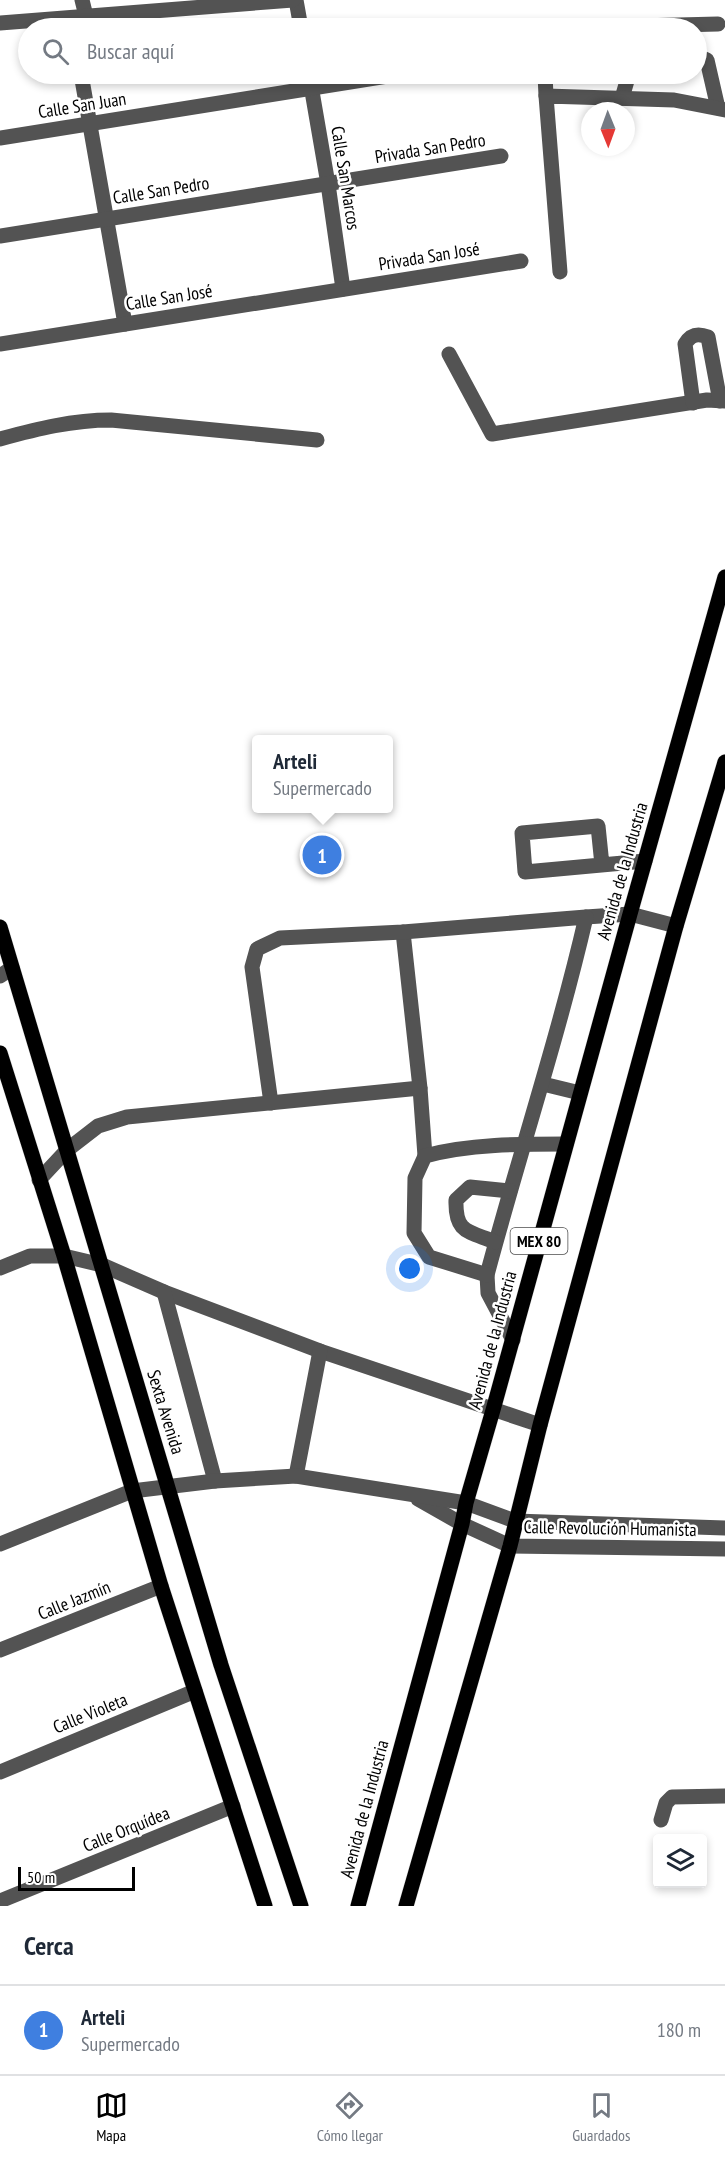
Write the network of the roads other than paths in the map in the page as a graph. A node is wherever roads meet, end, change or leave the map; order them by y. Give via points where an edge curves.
1 (82, 0) edge
2 (295, 0) edge
3 (77, 18) edge
4 (107, 18) edge
5 (299, 18) edge
6 (0, 23) edge
7 (18, 23) edge
8 (707, 24) edge
9 (718, 24) dead end
10 (707, 60) edge
11 (83, 84) edge
12 (294, 84) edge
13 (311, 84) edge
14 (545, 84) edge
15 (626, 84) edge
16 (546, 96) junction
17 (622, 98) junction
18 (722, 109) edge
19 (89, 123) junction
20 (0, 138) edge
21 (501, 156) dead end
22 (328, 184) junction
23 (106, 219) junction
24 (0, 236) edge
25 (521, 261) dead end
26 (560, 272) dead end
27 (343, 289) junction
28 (125, 324) junction
29 (0, 344) edge
30 (449, 354) dead end
31 (722, 401) edge
32 (693, 402) junction
33 (0, 440) edge
34 (317, 440) dead end
35 (725, 577) edge
36 (725, 762) edge
37 (645, 861) junction
38 (602, 865) junction
39 (630, 914) junction
40 (586, 917) junction
41 (676, 926) junction
42 (0, 927) edge
43 (403, 932) junction
44 (6, 972) edge
45 (0, 1053) edge
46 (543, 1084) junction
47 (420, 1088) junction
48 (580, 1093) junction
49 (271, 1103) junction
50 (522, 1144) junction
51 (566, 1144) junction
52 (67, 1150) junction
53 (425, 1156) junction
54 (39, 1180) junction
55 (510, 1191) junction
56 (495, 1242) junction
57 (64, 1256) junction
58 (102, 1265) junction
59 (0, 1268) edge
60 (486, 1275) junction
61 (164, 1292) junction
62 (513, 1340) junction
63 (320, 1351) junction
64 (494, 1410) junction
65 (540, 1425) junction
66 (296, 1476) junction
67 (215, 1481) junction
68 (168, 1486) junction
69 (132, 1491) junction
70 (406, 1493) junction
71 (466, 1503) junction
72 (515, 1521) junction
73 (462, 1524) junction
74 (725, 1528) edge
75 (0, 1544) edge
76 (510, 1546) junction
77 (725, 1549) edge
78 (161, 1586) junction
79 (0, 1650) edge
80 (195, 1691) junction
81 (0, 1772) edge
82 (725, 1796) edge
83 (232, 1806) junction
84 (661, 1820) dead end
85 (0, 1901) edge
86 (265, 1906) edge
87 (301, 1906) edge
88 (358, 1906) edge
89 (406, 1906) edge

1 - 3 street
2 - 4 street
2 - 5 street
6 - 7 street
8 - 9 street
10 - 18 street
11 - 19 street
12 - 19 street, Calle San Juan
13 - 22 street, Calle San Marcos
14 - 16 street
15 - 17 street
16 - 17 street
16 - 26 street
17 - 18 street via 674,100
19 - 20 street, Calle San Juan
19 - 23 street
21 - 22 street, Privada San Pedro
22 - 23 street, Calle San Pedro
22 - 27 street, Calle San Marcos
23 - 24 street, Calle San Pedro
23 - 28 street
25 - 27 street, Privada San José
27 - 28 street, Calle San José
28 - 29 street, Calle San José
30 - 32 street via 492,434
31 - 32 street
31 - 32 street via 708,337 699,334 685,344
33 - 34 street via 46,426 111,420
35 - 37 main road, Avenida de la Industria / MEX 80
36 - 41 main road, MEX 80
37 - 38 street
37 - 39 main road, Avenida de la Industria / MEX 80
38 - 38 street via 598,826 522,833 525,872
39 - 40 street
39 - 41 street
39 - 48 main road, Avenida de la Industria / MEX 80
40 - 43 street
40 - 46 street
41 - 65 main road, MEX 80
42 - 44 main road, Sexta Avenida
43 - 47 street
43 - 49 street via 280,938 257,949 252,967
44 - 52 main road, Sexta Avenida
45 - 54 main road
46 - 48 street
46 - 50 street
47 - 49 street
47 - 53 street
48 - 51 main road, Avenida de la Industria / MEX 80
49 - 52 street via 127,1117 98,1126
50 - 51 street
50 - 53 street
50 - 55 street
51 - 62 main road, Avenida de la Industria / MEX 80
52 - 54 street
52 - 58 main road, Sexta Avenida
53 - 60 street via 415,1178 414,1233 429,1257
54 - 57 main road
55 - 56 street
55 - 56 street via 470,1187 456,1200 455,1217 463,1229
56 - 60 street
57 - 58 street
57 - 59 street via 30,1256
57 - 69 main road
58 - 61 street
58 - 68 main road, Sexta Avenida
60 - 62 street via 488,1293
61 - 63 street
61 - 67 street
62 - 64 main road, Avenida de la Industria / MEX 80
63 - 64 street
63 - 66 street
64 - 65 street
64 - 71 main road, Avenida de la Industria / MEX 80
65 - 72 main road, MEX 80
66 - 67 street, Calle Revolución Humanista
66 - 70 street, Calle Revolución Humanista
67 - 68 street, Calle Revolución Humanista
68 - 69 street, Calle Revolución Humanista
68 - 87 main road, Sexta Avenida via 221,1665
69 - 75 street, Calle Revolución Humanista
69 - 78 main road
70 - 71 street, Calle Revolución Humanista
70 - 73 street, Calle Revolución Humanista
71 - 72 street, Calle Revolución Humanista
71 - 73 main road, Avenida de la Industria / MEX 80
72 - 74 street, Calle Revolución Humanista
72 - 76 main road, MEX 80
73 - 76 street, Calle Revolución Humanista
73 - 88 main road, Avenida de la Industria / MEX 80
76 - 77 street, Calle Revolución Humanista
76 - 89 main road, MEX 80
78 - 79 street, Calle Jazmín
78 - 80 main road
80 - 81 street, Calle Violeta
80 - 83 main road
82 - 84 street via 672,1797
83 - 85 street, Calle Orquídea
83 - 86 main road

